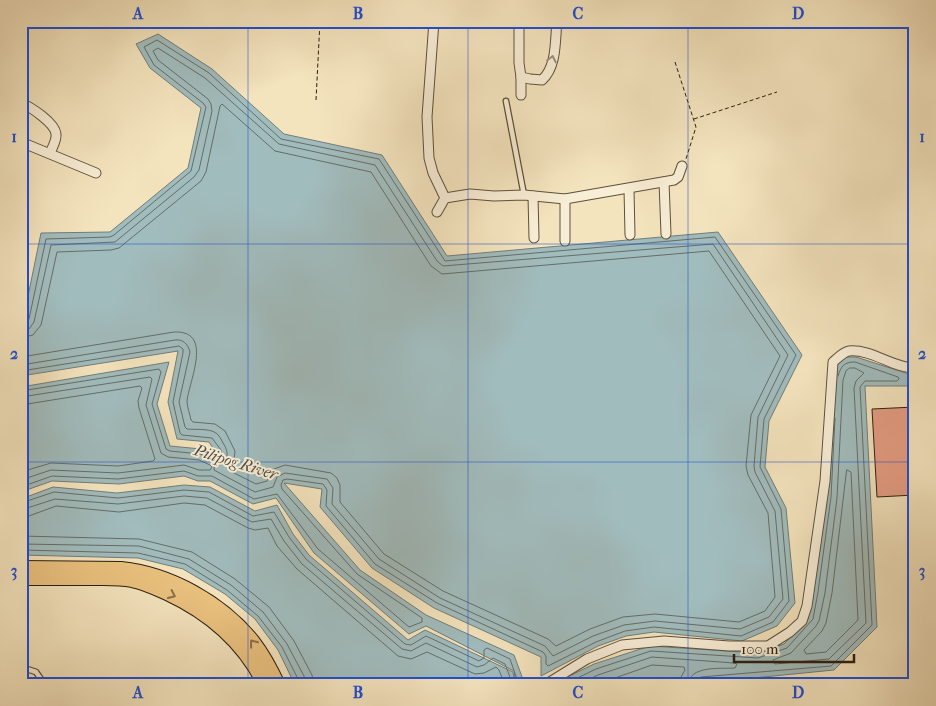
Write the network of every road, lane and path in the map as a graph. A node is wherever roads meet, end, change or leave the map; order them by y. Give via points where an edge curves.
1 (320, 21) edge
2 (434, 21) edge
3 (519, 21) edge
4 (557, 21) edge
5 (674, 62) dead end
6 (521, 77) junction
7 (777, 92) dead end
8 (521, 95) dead end
9 (316, 100) dead end
10 (506, 101) dead end
11 (21, 103) edge
12 (693, 119) junction
13 (21, 142) edge
14 (50, 153) junction
15 (682, 166) joint
16 (96, 173) dead end
17 (664, 182) junction
18 (629, 189) junction
19 (528, 196) junction
20 (445, 198) junction
21 (565, 199) junction
22 (437, 212) dead end
23 (666, 234) dead end
24 (630, 235) dead end
25 (534, 238) dead end
26 (565, 242) dead end
27 (915, 368) edge
28 (21, 568) edge
29 (43, 573) junction
30 (21, 578) edge
31 (21, 667) edge
32 (45, 685) edge
33 (265, 685) edge
34 (278, 685) edge
35 (545, 685) edge

1 - 9 path
2 - 20 street via 429,158
3 - 6 street
6 -> 4 street via 542,80 548,74
5 - 12 path
6 - 8 street
7 - 12 path
10 - 19 lane
11 - 14 street via 54,128 57,136
12 - 15 path via 696,127
13 - 14 street
14 - 16 street
15 - 17 street via 678,177
17 - 18 street
17 - 23 street
18 - 21 street
18 - 24 street
19 - 20 street via 470,194
19 - 21 street
19 - 25 street
20 - 22 street
21 - 26 street
27 - 35 street via 848,351 834,362 826,481 807,606 802,621 790,632 768,646 664,641 622,645 587,659
28 - 29 main road
29 - 30 main road
29 -> 33 main road via 133,580 185,601 212,618 233,637 256,666
34 -> 29 main road via 253,642 219,609 193,592 134,570
31 - 32 lane via 36,672

